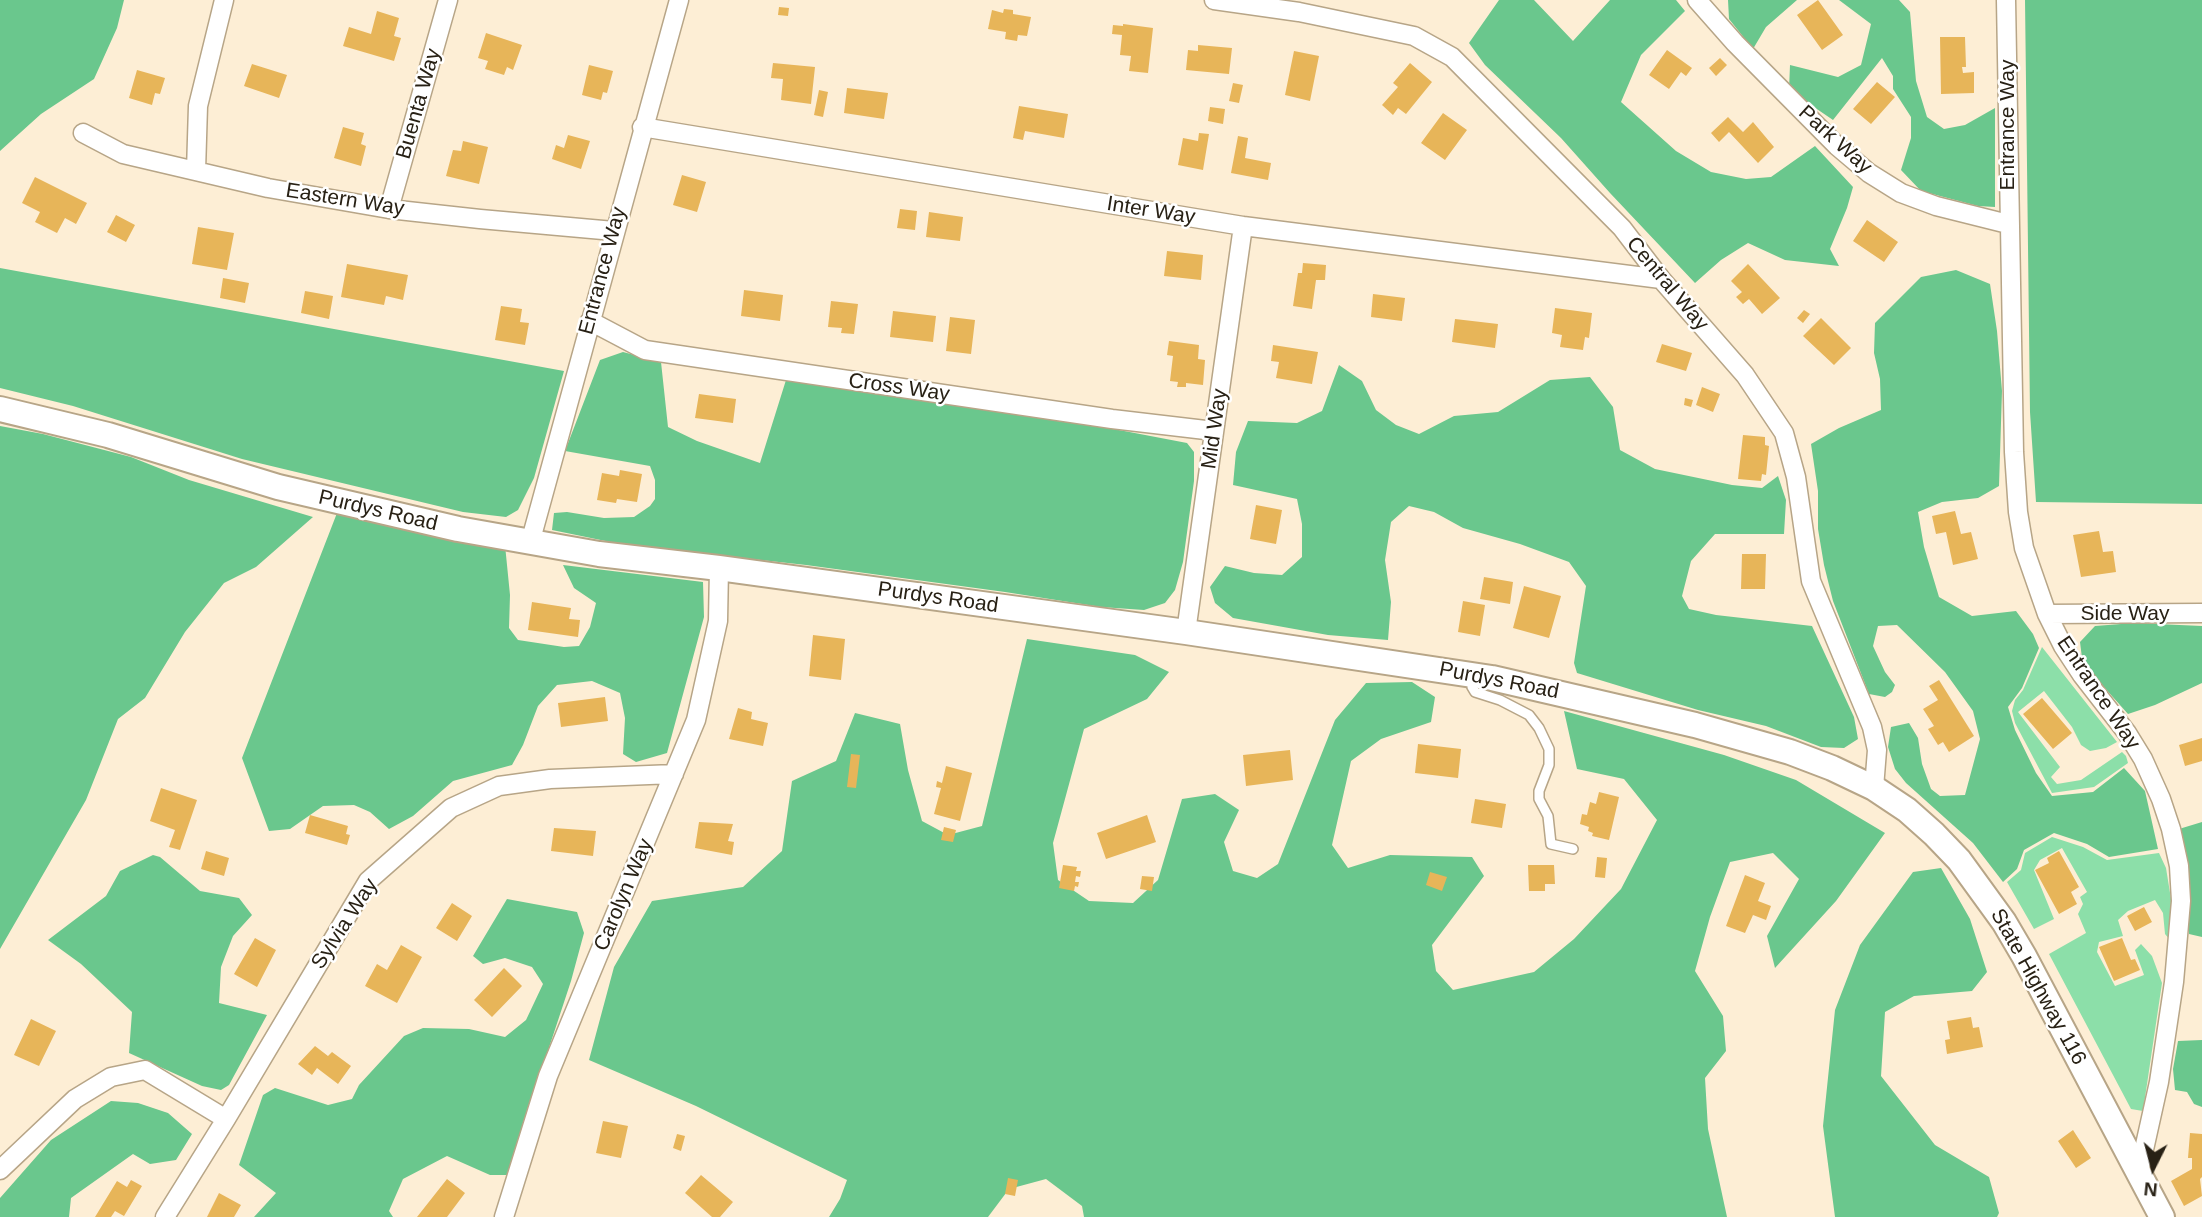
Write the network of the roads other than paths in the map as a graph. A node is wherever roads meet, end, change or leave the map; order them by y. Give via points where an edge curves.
1 (224, 0) edge
2 (448, 0) edge
3 (679, 0) edge
4 (1213, 0) edge
5 (1697, 0) edge
6 (2006, 0) edge
7 (642, 127) junction
8 (83, 133) dead end
9 (196, 171) junction
10 (389, 209) junction
11 (2008, 225) junction
12 (1243, 226) junction
13 (614, 231) junction
14 (1661, 279) junction
15 (590, 321) junction
16 (0, 409) edge
17 (1214, 431) junction
18 (530, 543) junction
19 (719, 568) junction
20 (2202, 613) edge
21 (2047, 614) junction
22 (1186, 632) junction
23 (1474, 675) junction
24 (674, 774) junction
25 (1874, 788) junction
26 (1573, 849) dead end
27 (226, 1119) junction
28 (0, 1170) edge
29 (2139, 1172) junction
30 (165, 1217) edge
31 (504, 1217) edge
32 (2162, 1217) edge

1 - 9 street via 198,106
2 - 10 street, Buenta Way
3 - 7 street, Entrance Way
4 - 14 street, Central Way via 1414,36 1452,57 1622,228
5 - 11 street, Park Way via 1744,53 1869,173 1901,193
6 - 11 street, Entrance Way
7 - 12 street, Inter Way
7 - 13 street, Entrance Way
8 - 9 street, Eastern Way via 123,154
9 - 10 street, Eastern Way
10 - 13 street, Eastern Way
11 - 21 street, Entrance Way via 2018,512 2024,548
12 - 14 street, Inter Way
12 - 17 street, Mid Way
13 - 15 street, Entrance Way
14 - 25 street, Central Way via 1745,375 1784,433 1796,477 1811,581 1872,727 1877,750
15 - 17 street, Cross Way via 645,350
15 - 18 street, Entrance Way
16 - 18 main road, Purdys Road via 108,435 333,501
17 - 22 street, Mid Way
18 - 19 main road, Purdys Road
19 - 22 main road, Purdys Road
19 - 24 street, Carolyn Way via 718,621 696,720
20 - 21 street, Side Way
21 - 29 street, Entrance Way via 2082,676 2143,759 2158,790 2179,866 2181,901 2174,982 2159,1083
22 - 23 main road, Purdys Road
23 - 25 main road, Purdys Road via 1745,738
23 - 26 lane via 1475,692 1528,715 1539,727 1549,749 1539,799 1548,816 1551,844
24 - 27 street, Sylvia Way via 499,786 451,808 369,881
24 - 31 street, Carolyn Way via 548,1076
25 - 29 main road, State Highway 116 via 1934,834 1983,891 2024,956
27 - 28 street via 145,1070 111,1077 75,1098
27 - 30 street, Sylvia Way
29 - 32 main road, State Highway 116

